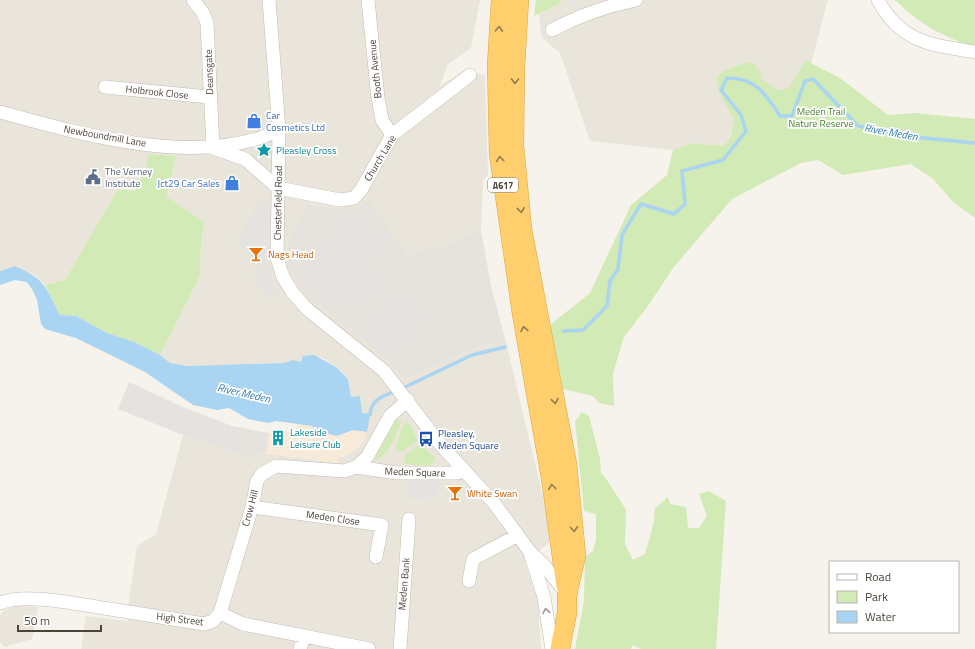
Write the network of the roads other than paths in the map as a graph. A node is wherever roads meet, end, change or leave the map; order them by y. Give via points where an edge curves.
1 (192, 0) edge
2 (270, 0) edge
3 (368, 0) edge
4 (501, 0) edge
5 (519, 0) edge
6 (636, 0) edge
7 (878, 0) edge
8 (552, 30) dead end
9 (975, 52) edge
10 (470, 75) dead end
11 (105, 87) dead end
12 (209, 97) junction
13 (0, 112) edge
14 (279, 130) junction
15 (392, 135) junction
16 (213, 148) junction
17 (278, 188) junction
18 (406, 398) junction
19 (356, 467) junction
20 (463, 469) junction
21 (252, 507) junction
22 (409, 519) dead end
23 (518, 535) junction
24 (530, 552) junction
25 (376, 557) dead end
26 (469, 581) dead end
27 (567, 595) junction
28 (4, 602) edge
29 (220, 613) junction
30 (302, 643) edge
31 (368, 649) edge
32 (400, 649) edge
33 (552, 649) edge
34 (560, 649) edge

1 - 12 street, Deansgate via 203,13 207,23
2 - 14 street, Chesterfield Road
3 - 15 street, Booth Avenue via 378,98 382,120
27 -> 4 highway, A617 via 551,478 522,314 499,154 497,66
5 -> 27 highway, A617 via 514,146 522,229 567,464 576,555
6 - 8 street via 572,20
7 - 9 street via 900,29 919,41
10 - 15 street, Church Lane
11 - 12 street, Holbrook Close via 122,82
12 - 16 street, Deansgate
13 - 16 street, Newboundmill Lane via 77,133 138,143
14 - 16 street, Newboundmill Lane via 266,137
14 - 17 street, Chesterfield Road
15 - 17 street, Church Lane via 354,198 340,200
16 - 17 street, Newboundmill Lane via 246,159
17 - 18 street, Chesterfield Road via 277,258 283,277 307,309 367,356
18 - 19 street via 390,416 367,457
18 - 20 street via 440,444
19 - 20 street, Meden Square via 397,473 458,473
19 - 21 street, Crow Hill via 344,471 276,466 268,469 257,481
20 - 23 street via 494,503
21 - 25 street, Meden Close via 382,525
21 - 29 street, Crow Hill
22 - 32 street, Meden Bank
23 - 24 street
23 - 26 street via 472,559
24 - 27 street
33 -> 24 street via 544,598
27 - 34 highway, A617
28 - 29 street, High Street via 60,601 204,624 213,621
29 - 30 street via 243,624
30 - 31 street

